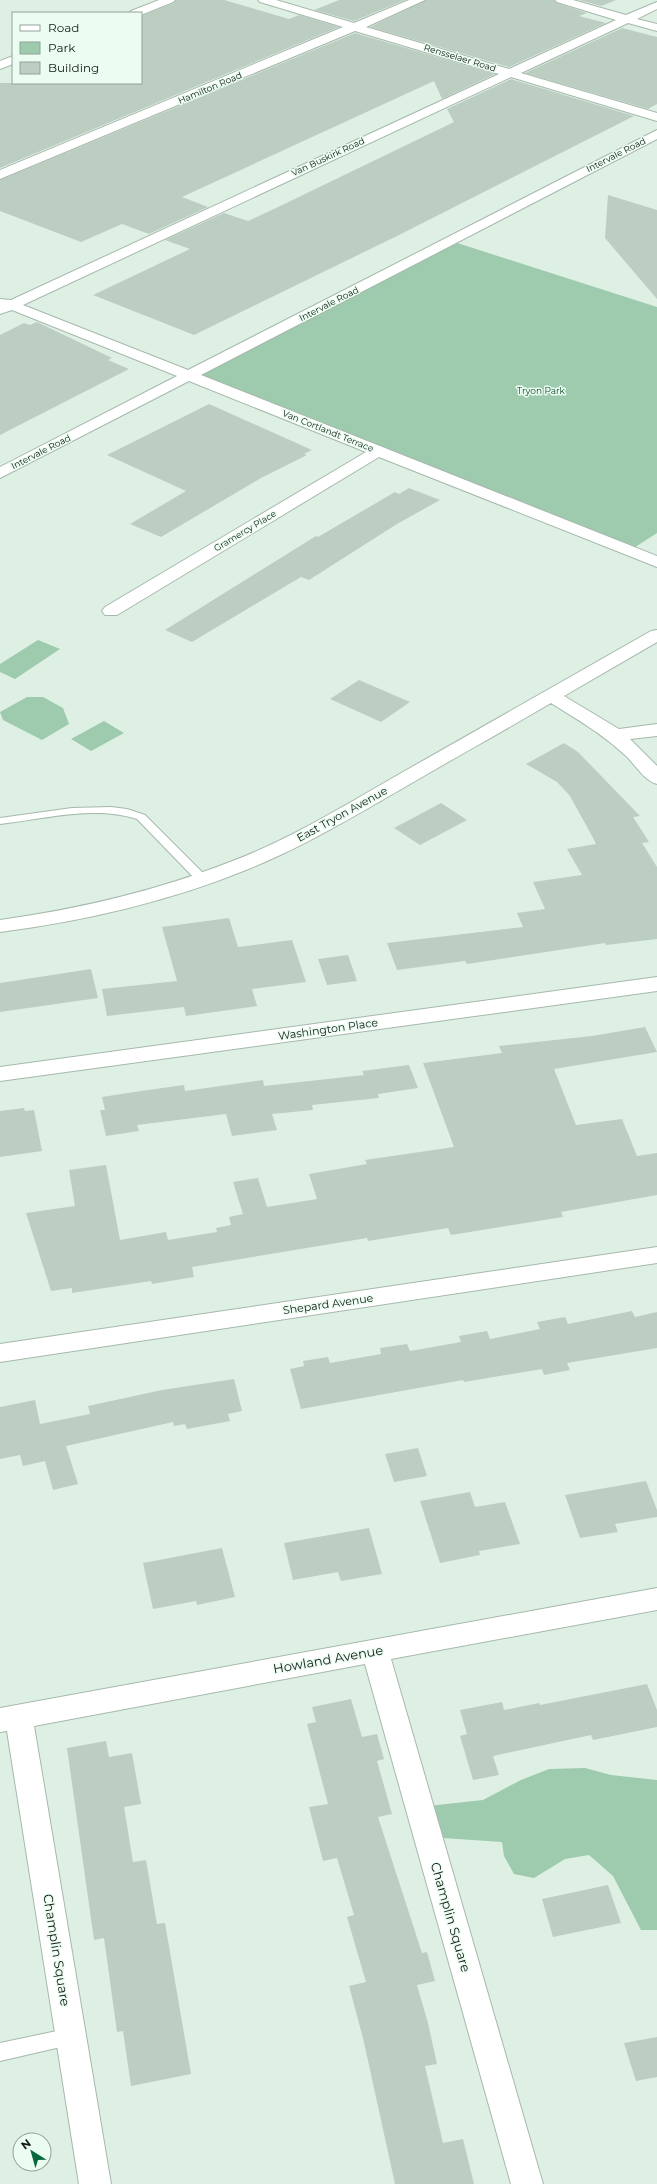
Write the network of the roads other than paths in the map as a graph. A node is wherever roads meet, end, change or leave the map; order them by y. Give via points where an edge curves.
1 (169, 0) edge
2 (264, 0) edge
3 (419, 0) edge
4 (561, 0) edge
5 (657, 5) edge
6 (138, 12) edge
7 (626, 19) junction
8 (355, 27) junction
9 (657, 28) edge
10 (12, 60) edge
11 (0, 65) edge
12 (510, 73) junction
13 (657, 116) edge
14 (657, 134) edge
15 (0, 176) edge
16 (4, 305) edge
17 (191, 376) junction
18 (378, 451) junction
19 (0, 473) edge
20 (657, 562) edge
21 (111, 611) dead end
22 (657, 635) edge
23 (551, 696) junction
24 (657, 730) edge
25 (615, 735) junction
26 (657, 778) edge
27 (0, 821) edge
28 (202, 879) junction
29 (0, 926) edge
30 (657, 984) edge
31 (0, 1074) edge
32 (657, 1255) edge
33 (0, 1353) edge
34 (657, 1599) edge
35 (375, 1651) junction
36 (10, 1718) edge
37 (71, 2037) junction
38 (0, 2052) edge
39 (95, 2184) edge
40 (527, 2184) edge

1 - 6 street
2 - 8 street, Rensselaer Road
3 - 8 street, Hamilton Road
4 - 7 street
5 - 7 street, Van Buskirk Road
7 - 9 street
7 - 12 street, Van Buskirk Road
8 - 12 street, Rensselaer Road
8 - 15 street, Hamilton Road
10 - 11 street
12 - 13 street, Rensselaer Road
12 - 16 street, Van Buskirk Road
14 - 17 street, Intervale Road
16 - 17 street, Van Cortlandt Terrace
17 - 18 street, Van Cortlandt Terrace
17 - 19 street, Intervale Road
18 - 20 street, Van Cortlandt Terrace
18 - 21 street, Gramercy Place
22 - 23 street, East Tryon Avenue
23 - 25 street
23 - 28 street, East Tryon Avenue via 306,835
24 - 25 street
25 - 26 street
27 - 28 lane via 95,810 134,813 141,817
28 - 29 street, East Tryon Avenue via 109,907 38,922
30 - 31 street, Washington Place
32 - 33 street, Shepard Avenue
34 - 35 street, Howland Avenue
35 - 36 street, Howland Avenue
35 - 40 street, Champlin Square
36 - 37 street, Champlin Square
37 - 38 lane
37 - 39 street, Champlin Square

